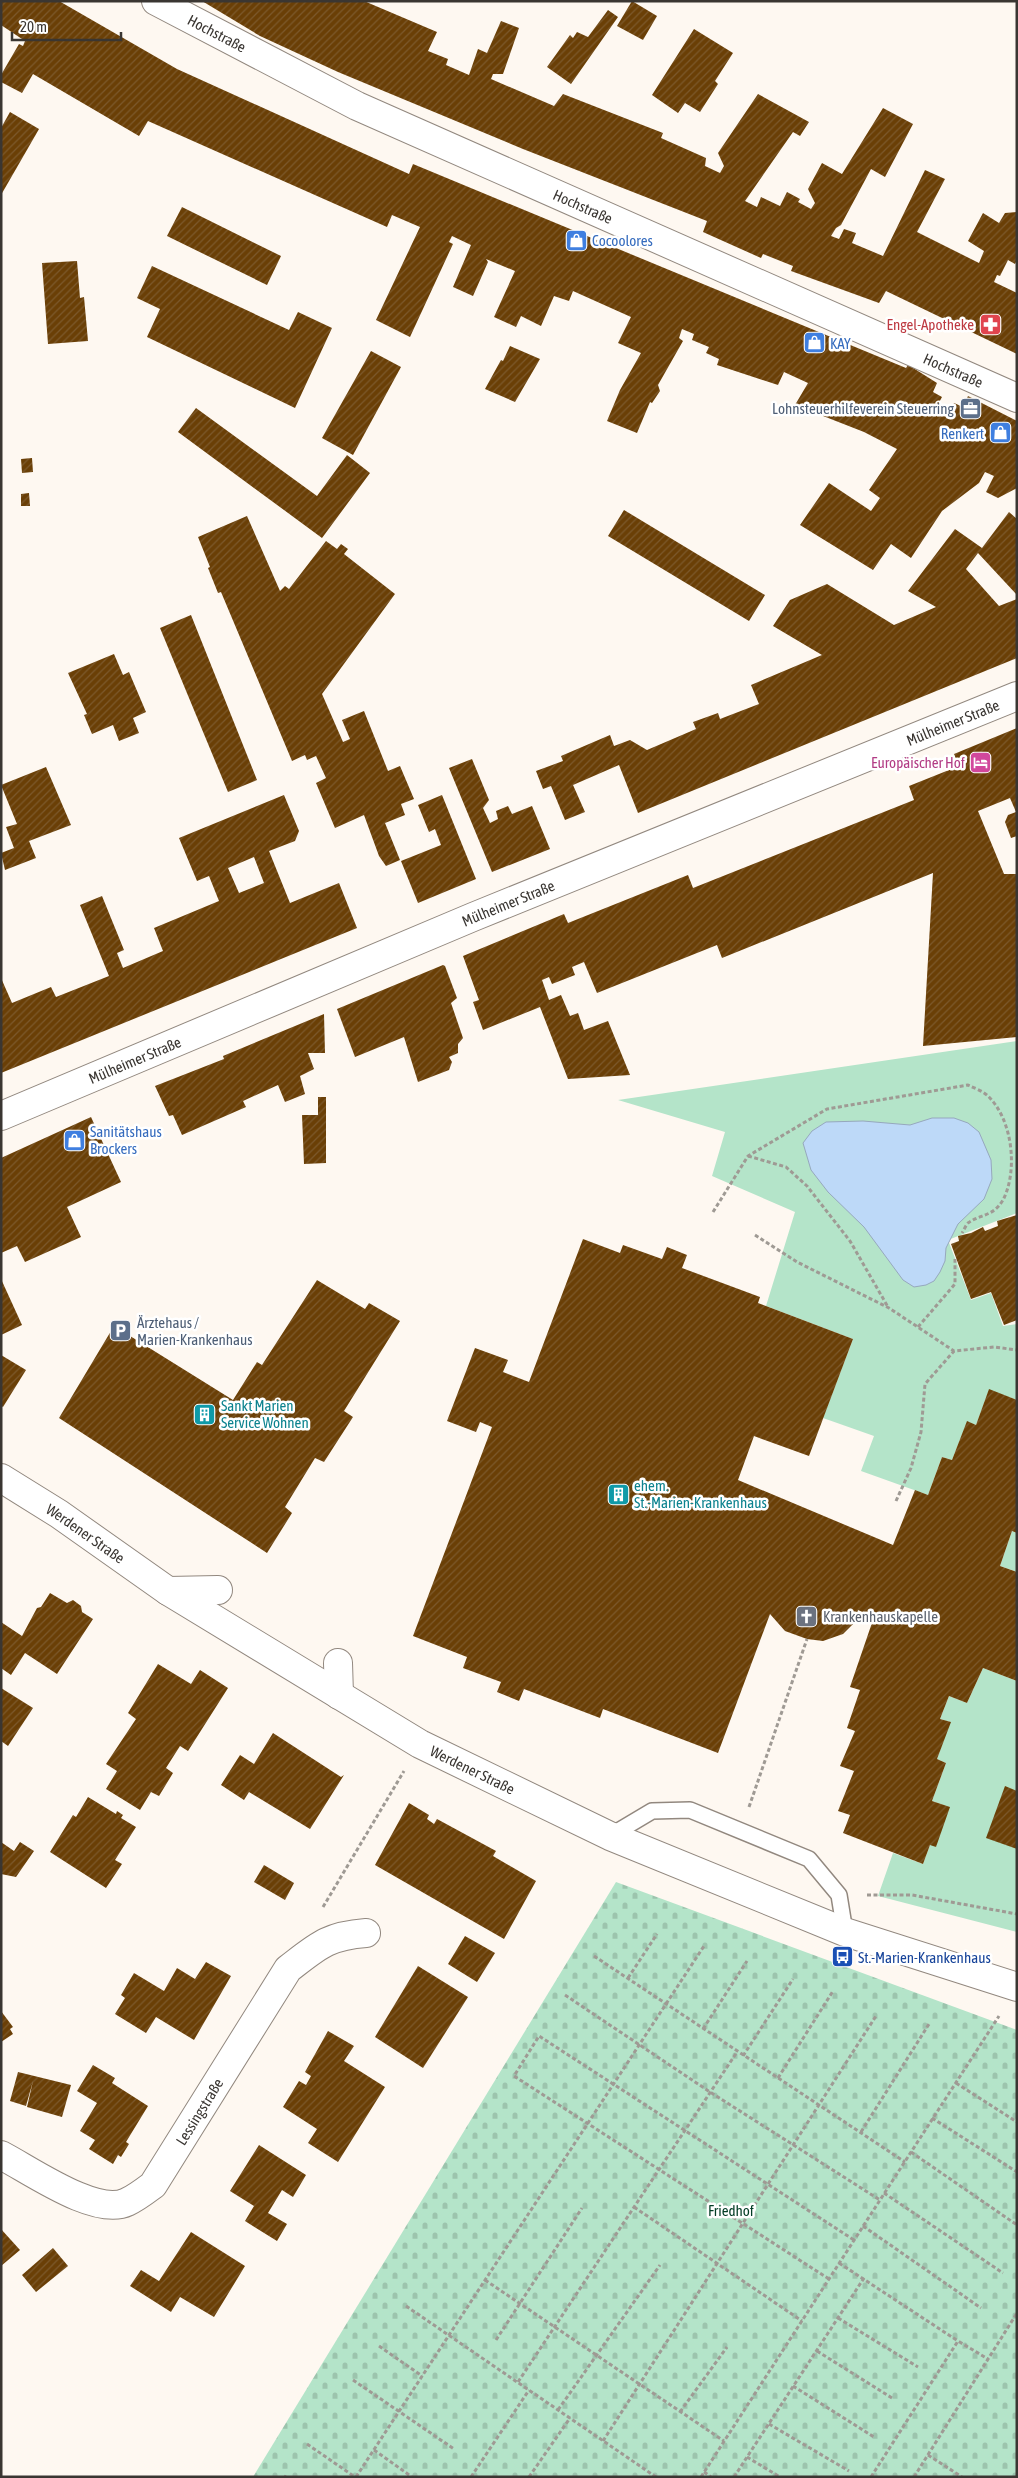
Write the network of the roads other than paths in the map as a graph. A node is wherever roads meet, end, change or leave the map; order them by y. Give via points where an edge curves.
1 (156, 1) edge
2 (1017, 398) edge
3 (1017, 696) edge
4 (1, 1116) edge
5 (1, 1478) edge
6 (218, 1590) dead end
7 (168, 1591) junction
8 (338, 1663) dead end
9 (339, 1695) junction
10 (610, 1836) junction
11 (845, 1932) junction
12 (366, 1933) dead end
13 (1017, 1987) edge
14 (1, 2155) edge

1 - 2 street, Hochstraße via 357,106
3 - 4 street, Mülheimer Straße via 482,913
5 - 7 street, Werdener Straße via 59,1514
6 - 7 street
7 - 9 street, Werdener Straße
8 - 9 street
9 - 10 street, Werdener Straße via 420,1744
10 - 11 street, Werdener Straße
10 - 11 lane via 652,1811 690,1810 809,1859 839,1895
11 - 13 street, Werdener Straße
12 - 14 street, Lessingstraße via 340,1935 319,1945 288,1969 153,2185 126,2203 105,2205 88,2202

